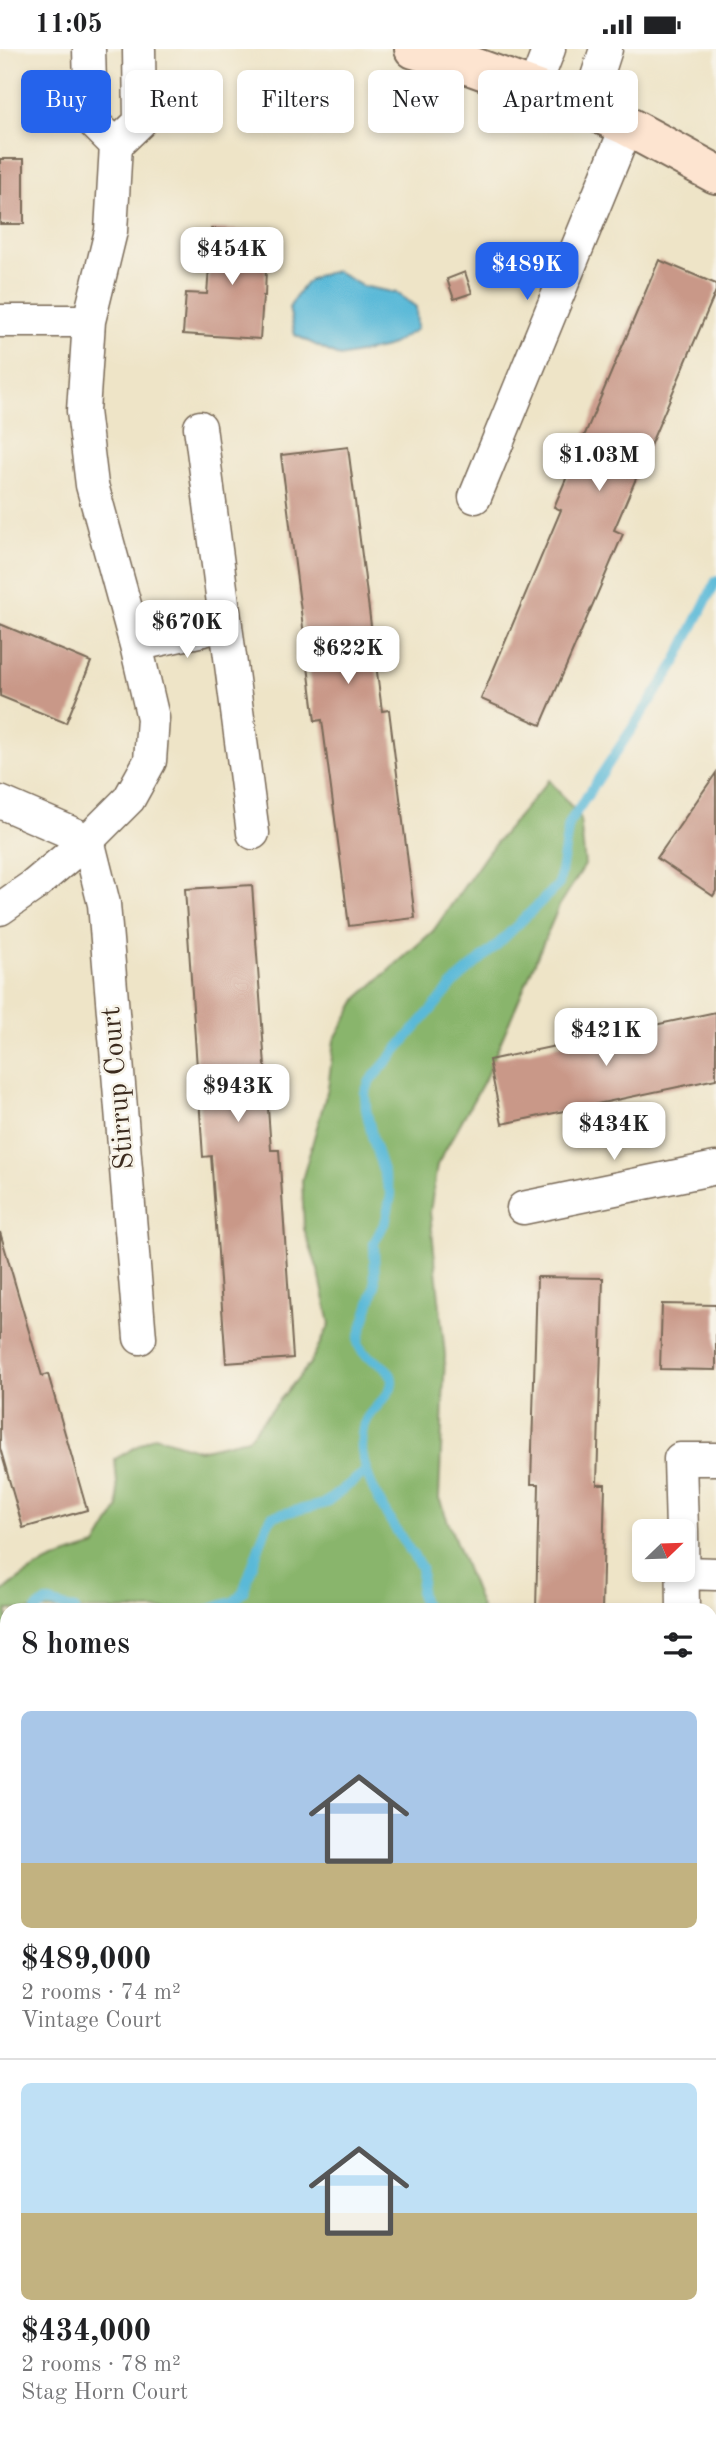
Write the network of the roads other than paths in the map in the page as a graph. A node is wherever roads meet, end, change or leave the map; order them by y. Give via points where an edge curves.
1 (89, 49) edge
2 (139, 49) edge
3 (414, 49) edge
4 (549, 49) edge
5 (606, 49) edge
6 (479, 70) edge
7 (541, 70) edge
8 (599, 70) edge
9 (638, 132) edge
10 (624, 133) edge
11 (116, 145) junction
12 (716, 174) edge
13 (0, 321) edge
14 (89, 321) junction
15 (200, 427) dead end
16 (475, 497) dead end
17 (226, 625) junction
18 (136, 645) junction
19 (0, 802) edge
20 (253, 834) dead end
21 (89, 839) junction
22 (0, 909) edge
23 (716, 1168) edge
24 (523, 1208) dead end
25 (139, 1338) dead end
26 (716, 1459) edge
27 (682, 1519) edge
28 (695, 1573) edge
29 (716, 1574) edge
30 (684, 1582) edge
31 (683, 1603) edge

1 - 11 street via 91,120
2 - 11 street via 140,122
3 - 6 street
4 - 7 street
5 - 8 street
9 - 12 street
10 - 16 street
11 - 14 street via 111,232
13 - 14 street
14 - 18 street via 83,411 92,485
15 - 17 street
17 - 18 street
17 - 20 street
18 - 21 street via 153,718 150,761 129,799
19 - 21 street
21 - 22 street
21 - 25 street, Stirrup Court via 104,904
23 - 24 street
26 - 27 street via 680,1459
28 - 29 street
30 - 31 street

